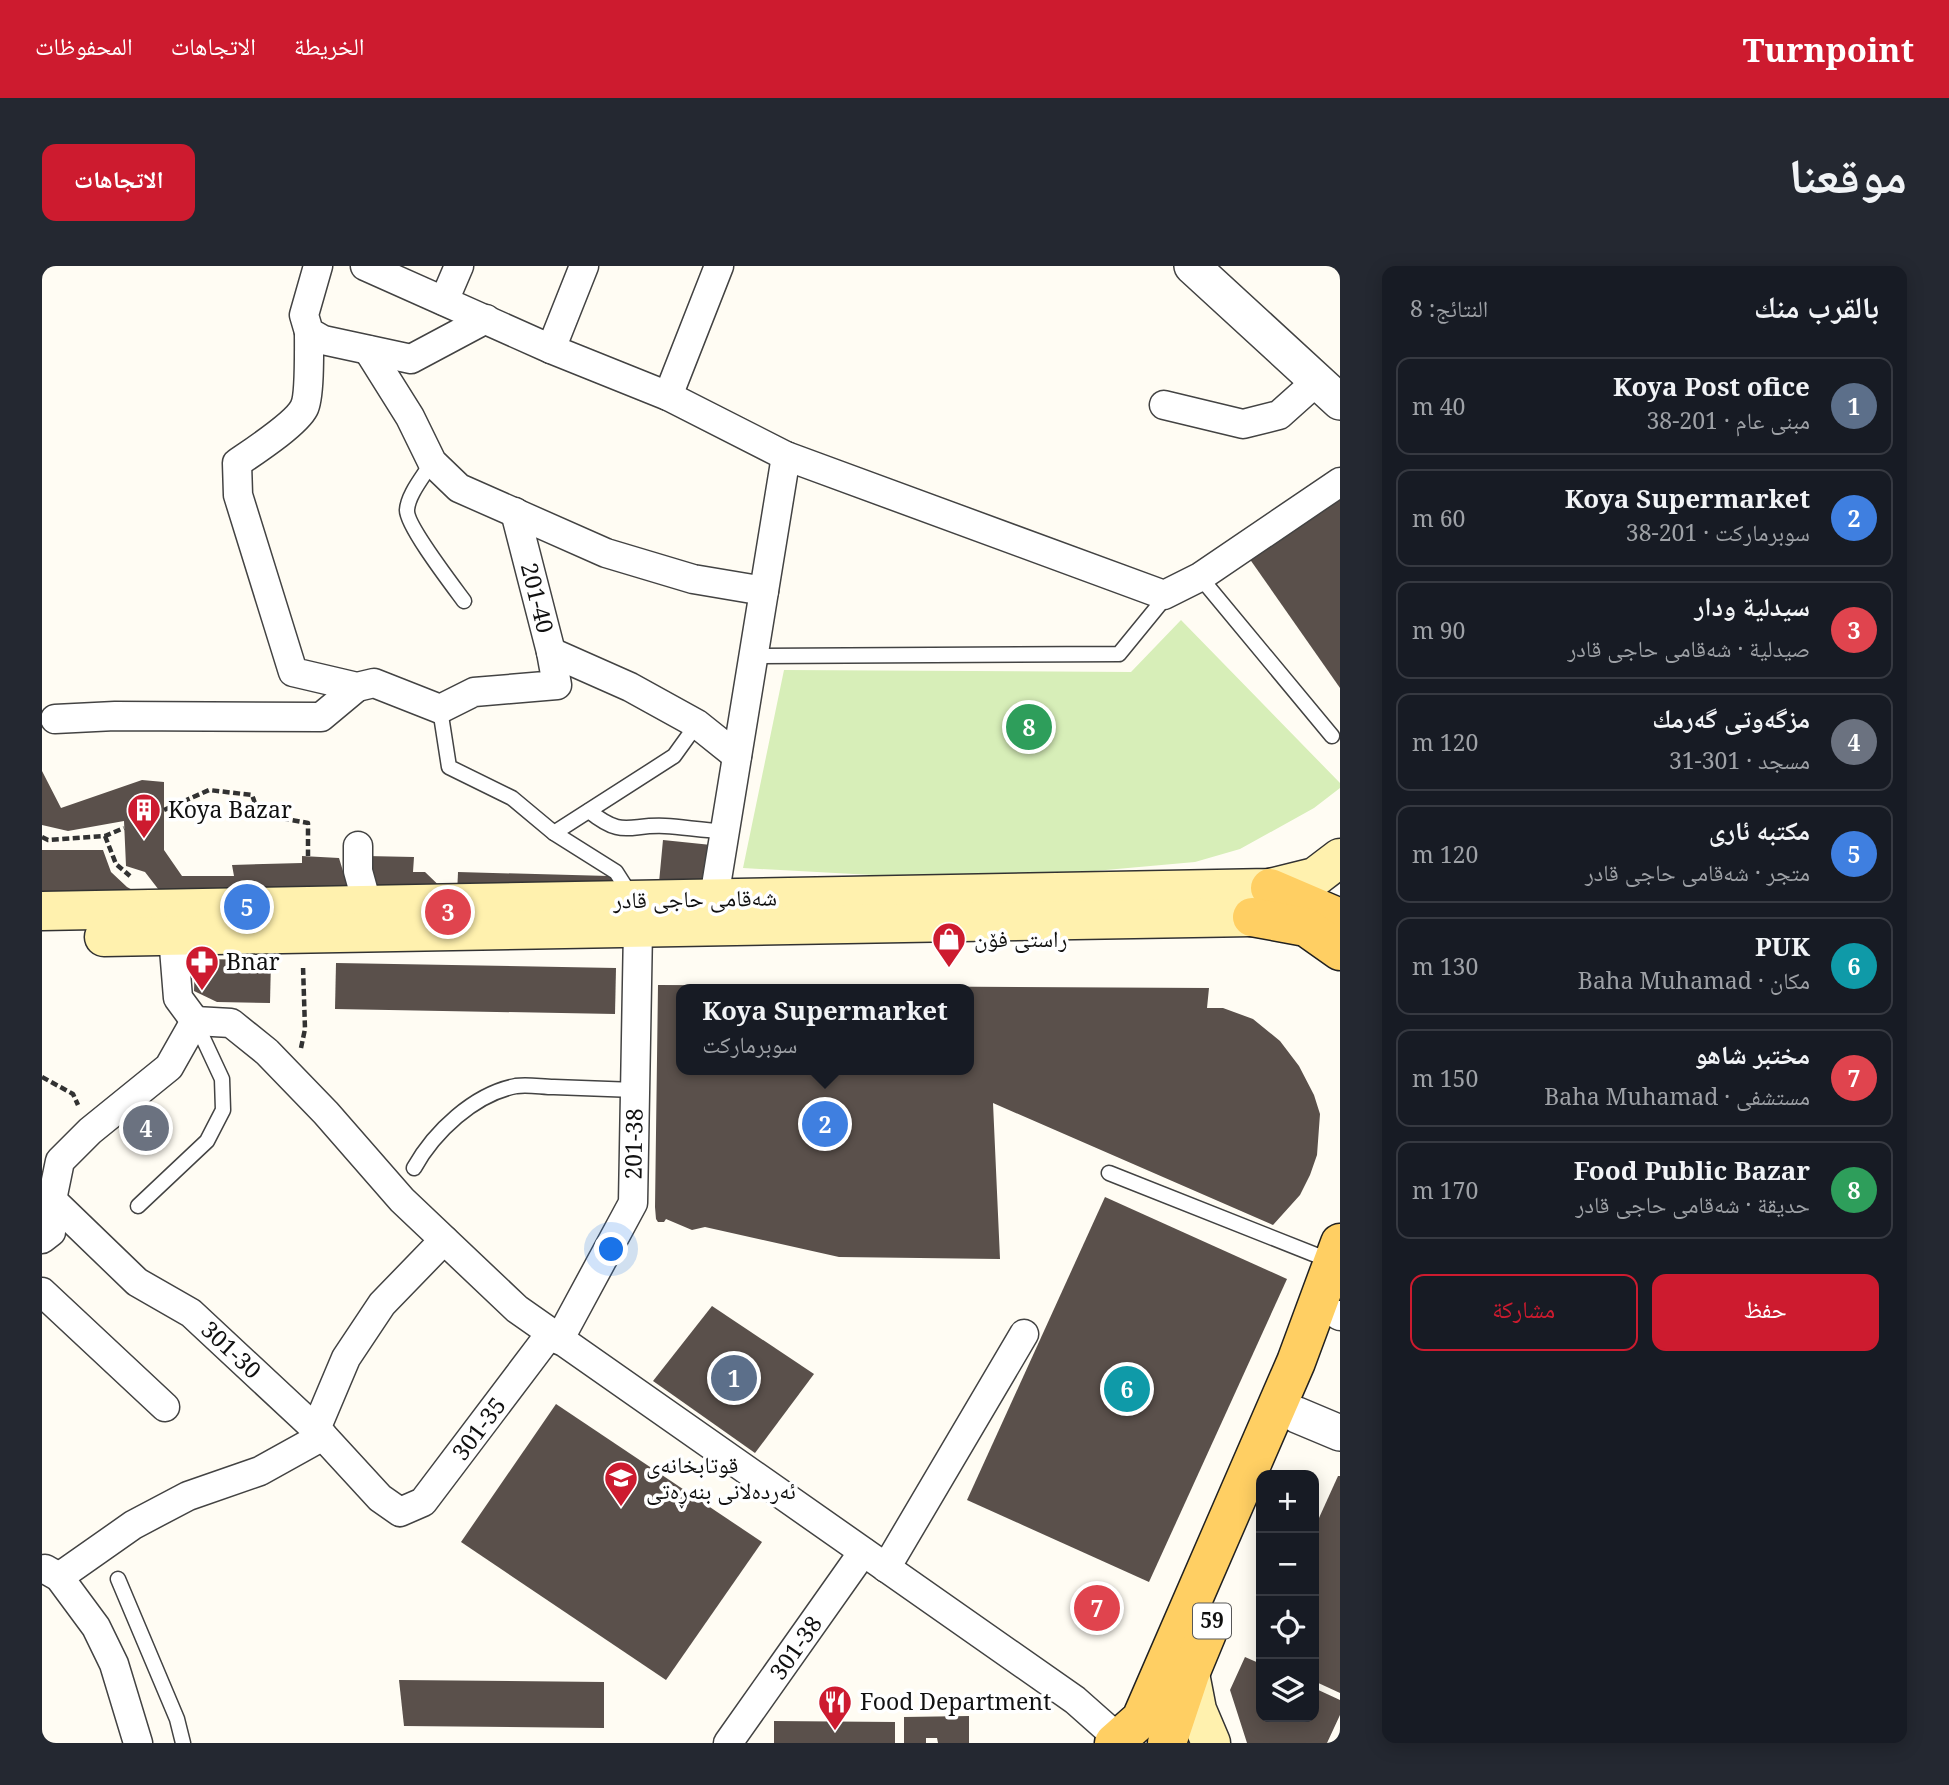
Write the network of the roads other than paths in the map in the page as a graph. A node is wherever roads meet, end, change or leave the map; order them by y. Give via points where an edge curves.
1 (318, 266) edge
2 (365, 266) edge
3 (459, 266) edge
4 (584, 266) edge
5 (719, 266) edge
6 (1192, 266) edge
7 (444, 300) junction
8 (486, 319) junction
9 (309, 332) junction
10 (551, 349) junction
11 (368, 350) junction
12 (1329, 392) edge
13 (668, 396) junction
14 (1164, 405) dead end
15 (786, 456) junction
16 (432, 462) junction
17 (1340, 482) edge
18 (515, 512) junction
19 (1200, 577) junction
20 (764, 591) junction
21 (1168, 593) junction
22 (464, 601) dead end
23 (551, 652) junction
24 (754, 656) junction
25 (357, 687) junction
26 (440, 709) junction
27 (55, 719) dead end
28 (696, 724) junction
29 (1332, 736) dead end
30 (737, 756) junction
31 (589, 811) junction
32 (725, 831) junction
33 (554, 833) junction
34 (358, 846) dead end
35 (1340, 859) edge
36 (714, 898) junction
37 (1261, 903) junction
38 (381, 905) junction
39 (42, 911) edge
40 (1334, 911) edge
41 (636, 915) junction
42 (173, 936) junction
43 (42, 938) edge
44 (1340, 951) edge
45 (195, 1021) junction
46 (635, 1090) junction
47 (414, 1168) dead end
48 (1109, 1173) dead end
49 (52, 1200) junction
50 (138, 1206) dead end
51 (42, 1239) edge
52 (444, 1240) junction
53 (1336, 1252) edge
54 (42, 1292) edge
55 (1339, 1314) edge
56 (1024, 1334) dead end
57 (555, 1337) junction
58 (165, 1407) dead end
59 (1297, 1415) junction
60 (319, 1432) junction
61 (1340, 1433) edge
62 (1274, 1470) edge
63 (1256, 1511) edge
64 (400, 1512) joint
65 (874, 1560) junction
66 (50, 1572) edge
67 (118, 1579) dead end
68 (1150, 1721) edge
69 (138, 1743) edge
70 (183, 1743) edge
71 (728, 1743) edge
72 (1211, 1743) edge

1 - 9 street via 304,315
2 - 7 street
3 - 7 street
4 - 10 street
5 - 13 street
6 - 12 street
7 - 8 street
8 - 10 street
8 - 11 street via 411,359
9 - 11 street via 323,340
9 - 25 street via 304,408 237,463 238,495 293,672
10 - 13 street
11 - 16 street
12 - 14 street via 1279,415 1243,424
13 - 15 street
15 - 20 street
15 - 21 street
16 - 18 street via 458,488
16 - 22 lane via 406,513
17 - 19 street
18 - 20 street via 650,568
18 - 23 street, 201-40
19 - 21 street
19 - 29 lane
20 - 24 street
21 - 24 lane via 1119,654
23 - 26 street, 201-40 via 557,685 474,692
23 - 28 street via 630,687
24 - 30 street
25 - 26 street via 374,683
25 - 27 street via 321,717
26 - 33 lane via 449,767 512,798
28 - 30 street
28 - 31 lane via 674,756
30 - 32 street
31 - 32 lane via 605,824 628,830 664,826
31 - 33 lane
32 - 36 street
33 - 41 lane via 616,872
34 - 38 street via 358,871 366,900
35 - 37 main road, شەقامی حاجی قادر via 1315,877
36 - 37 main road, شەقامی حاجی قادر
36 - 41 main road, شەقامی حاجی قادر
37 - 40 main road, شەقامی حاجی قادر
37 - 41 main road, شەقامی حاجی قادر
37 - 44 main road
38 - 39 main road, شەقامی حاجی قادر
38 - 41 main road, شەقامی حاجی قادر
41 - 42 main road, شەقامی حاجی قادر
41 - 46 street, 201-38
42 - 43 main road, شەقامی حاجی قادر
42 - 45 street via 178,999
45 - 49 street via 169,1067 60,1161
45 - 50 lane via 222,1079 223,1110 207,1141
45 - 52 street via 232,1023 267,1052
46 - 47 lane via 518,1086 497,1092 442,1130
46 - 57 street, 201-38 via 633,1203
48 - 53 lane
49 - 51 street via 51,1232
49 - 60 street, 301-30 via 137,1282 191,1313
52 - 57 street via 517,1309
52 - 60 street via 382,1304 346,1358
53 - 68 main road, 59
54 - 58 street
55 - 59 main road
56 - 65 street, 301-38
57 - 64 street, 301-35 via 423,1502
57 - 65 street
59 - 61 street
59 - 62 main road
60 - 64 street, 301-30 via 380,1498
60 - 66 street via 260,1471 188,1496
63 - 68 main road, 59
65 - 68 street via 1075,1700
65 - 71 street, 301-38
66 - 69 street via 96,1627 114,1664
67 - 70 lane
68 - 72 main road via 1197,1710

